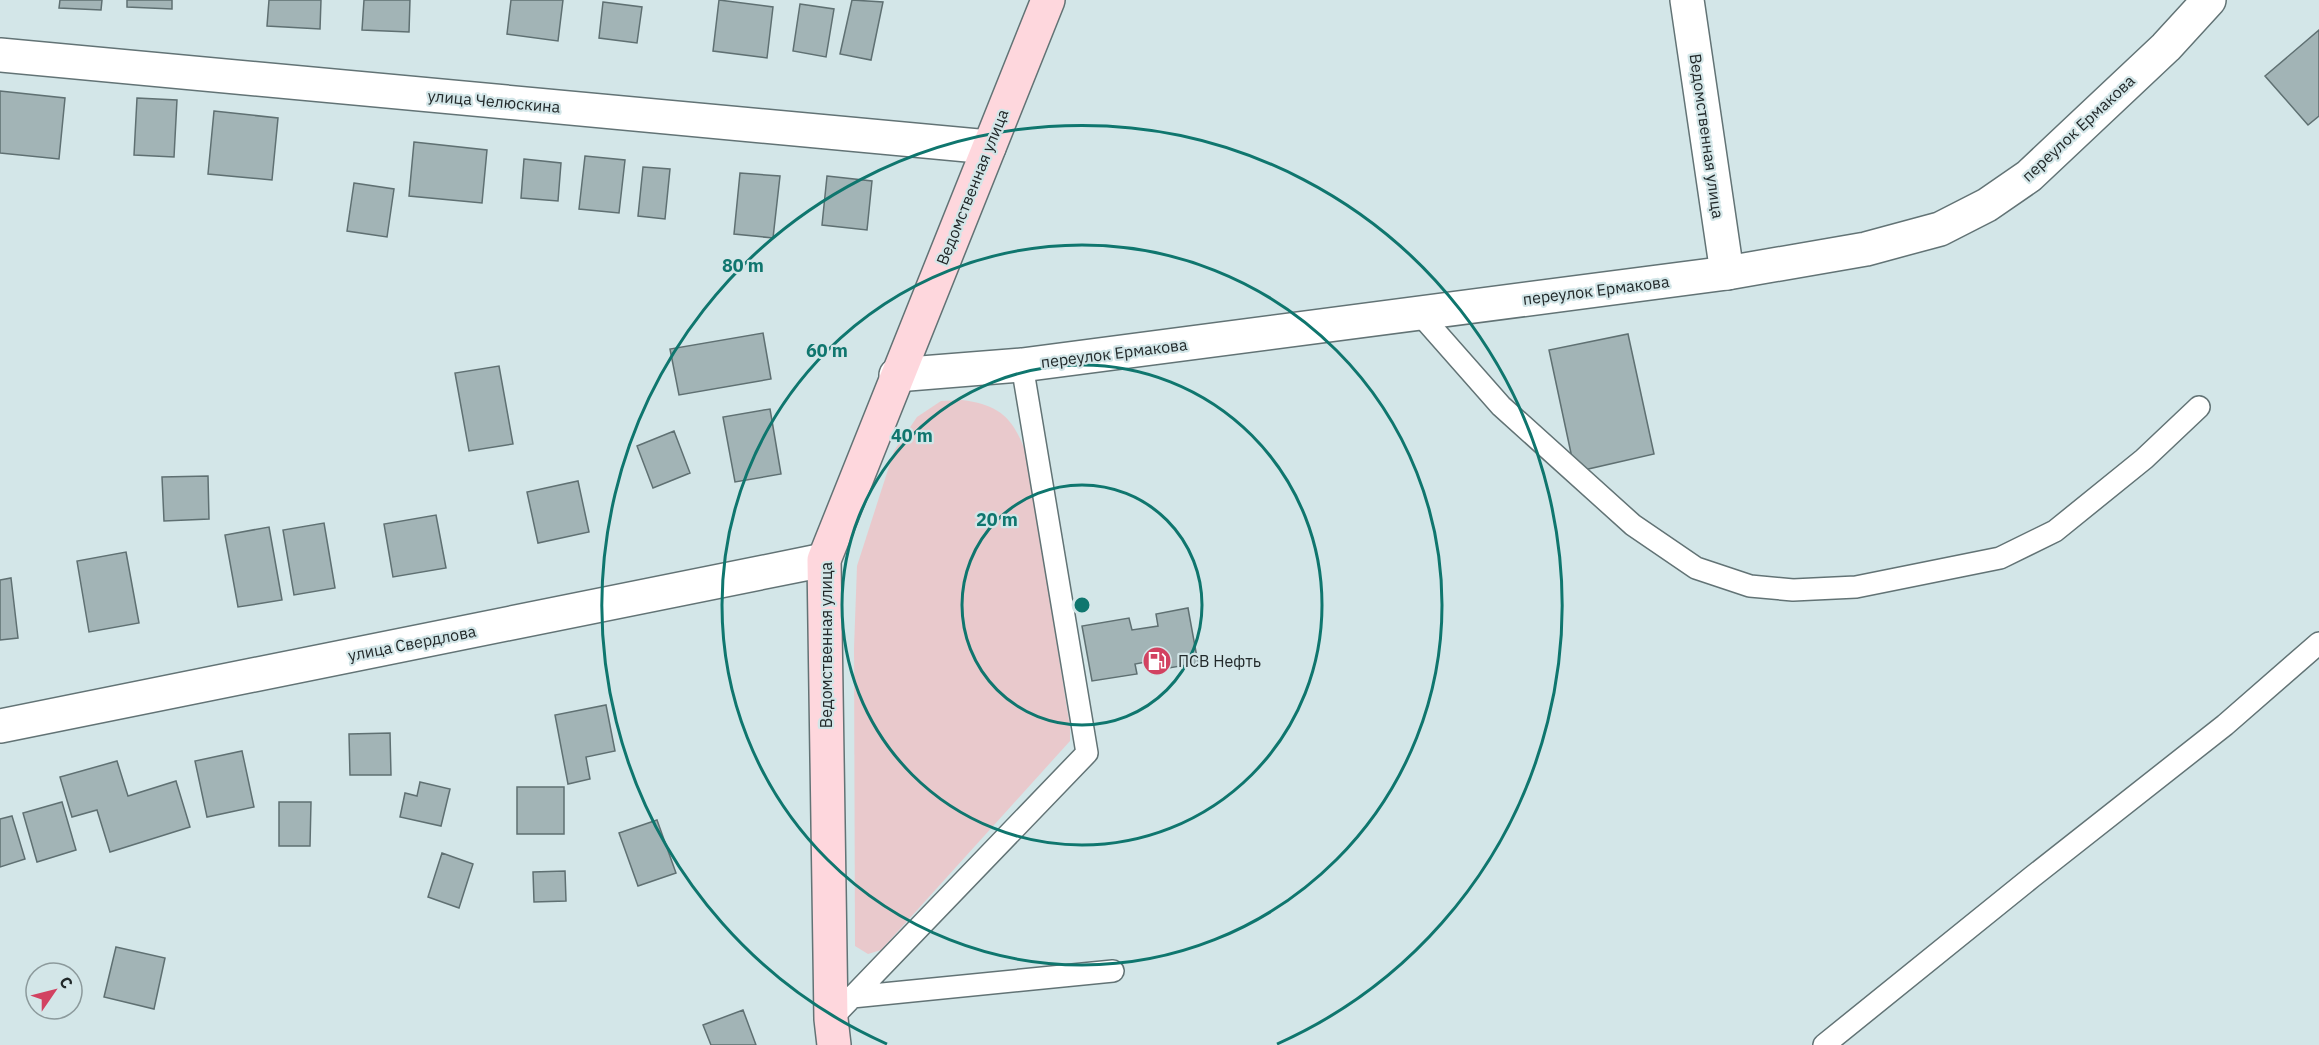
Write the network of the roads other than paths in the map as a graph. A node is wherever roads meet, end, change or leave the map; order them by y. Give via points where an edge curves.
1 (1048, 0) edge
2 (1687, 0) edge
3 (2209, 0) edge
4 (0, 55) edge
5 (988, 147) junction
6 (1727, 273) junction
7 (1419, 313) junction
8 (1022, 365) junction
9 (896, 375) junction
10 (2199, 407) dead end
11 (824, 560) junction
12 (2319, 643) edge
13 (0, 726) edge
14 (1113, 971) dead end
15 (839, 1020) edge
16 (1824, 1045) edge

1 - 5 main road, Ведомственная улица
2 - 6 street, Ведомственная улица
3 - 6 street, переулок Ермакова via 2166,47 2029,176 1987,205 1940,229 1877,246
4 - 5 street, улица Челюскина
5 - 9 main road, Ведомственная улица
6 - 7 street, переулок Ермакова
7 - 8 street, переулок Ермакова
7 - 10 lane via 1501,406 1633,525 1696,568 1750,586 1793,590 1856,587 2000,558 2055,531 2144,459
8 - 9 street, переулок Ермакова
8 - 15 lane via 1087,753
9 - 11 main road, Ведомственная улица
11 - 13 street, улица Свердлова
11 - 15 main road, Ведомственная улица
12 - 16 lane via 2225,725
14 - 15 lane

